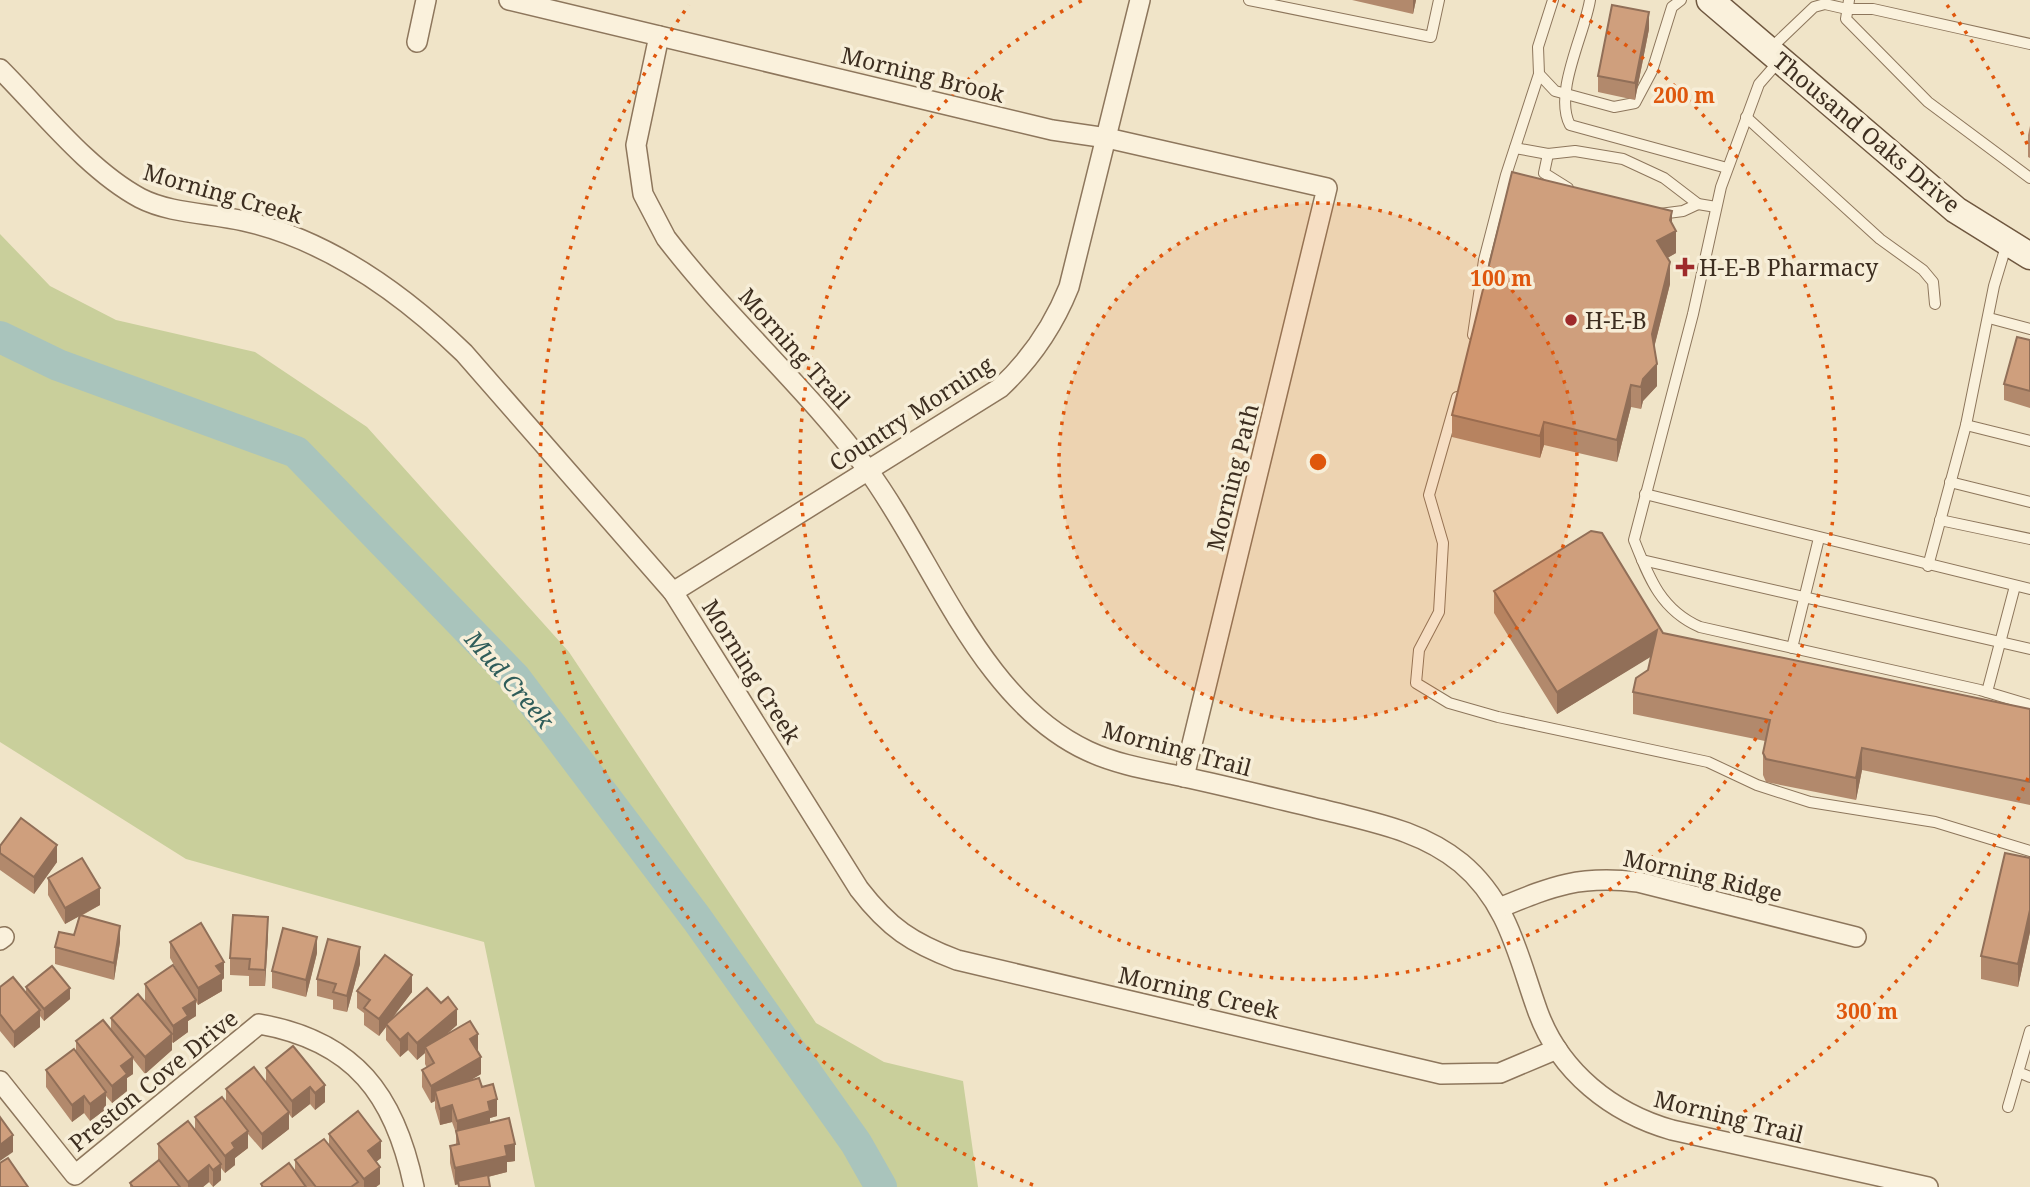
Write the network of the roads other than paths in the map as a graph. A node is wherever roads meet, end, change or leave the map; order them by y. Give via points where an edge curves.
1 (426, 0) edge
2 (509, 0) edge
3 (1140, 0) edge
4 (1249, 0) edge
5 (1439, 0) edge
6 (1553, 0) edge
7 (1590, 0) edge
8 (1682, 0) edge
9 (1710, 0) edge
10 (1848, 5) edge
11 (659, 36) junction
12 (416, 42) dead end
13 (2030, 44) edge
14 (1775, 55) junction
15 (0, 69) edge
16 (1539, 74) junction
17 (1568, 94) junction
18 (1746, 117) junction
19 (1107, 138) junction
20 (1516, 148) junction
21 (1548, 153) junction
22 (1727, 168) junction
23 (2030, 178) edge
24 (1327, 188) joint
25 (1582, 194) edge
26 (1698, 204) junction
27 (1716, 207) junction
28 (1642, 211) edge
29 (2007, 243) junction
30 (2030, 256) edge
31 (1935, 304) dead end
32 (1989, 318) junction
33 (2030, 329) edge
34 (1469, 348) edge
35 (1461, 384) edge
36 (1966, 425) junction
37 (2030, 440) edge
38 (869, 471) junction
39 (1950, 482) junction
40 (1645, 494) junction
41 (2030, 502) edge
42 (1940, 520) junction
43 (1819, 538) junction
44 (2030, 539) edge
45 (1642, 560) junction
46 (1928, 566) junction
47 (2015, 586) junction
48 (2030, 589) edge
49 (673, 592) junction
50 (1805, 596) junction
51 (2001, 642) junction
52 (1792, 648) junction
53 (2030, 649) edge
54 (1987, 692) junction
55 (2030, 705) edge
56 (1184, 777) junction
57 (2030, 851) edge
58 (1499, 908) junction
59 (1856, 937) dead end
60 (2030, 1031) edge
61 (1557, 1049) junction
62 (2018, 1072) junction
63 (2030, 1075) edge
64 (0, 1081) edge
65 (2008, 1107) dead end
66 (414, 1187) edge
67 (1928, 1187) edge

1 - 12 street
2 - 11 street, Morning Brook
3 - 19 street, Country Morning
4 - 5 lane via 1431,37
6 - 16 lane via 1538,47
7 - 17 lane
8 - 17 lane via 1672,6 1652,71 1635,103 1614,107
9 - 14 main road, Thousand Oaks Drive
10 - 13 lane
10 - 14 lane via 1814,7
10 - 23 lane via 1846,19 1928,102
11 - 19 street, Morning Brook via 1052,130
11 - 38 street, Morning Trail via 636,145 643,194 676,251
14 - 18 lane
14 - 29 main road, Thousand Oaks Drive via 1914,176
15 - 49 street, Morning Creek via 110,180 142,200 289,235 361,271 409,304 464,353
16 - 17 lane via 1555,90
16 - 20 lane
17 - 22 lane via 1564,114 1570,125
18 - 22 lane
18 - 31 lane via 1881,239 1923,270 1933,282
19 - 24 street, Morning Brook
19 - 38 street, Country Morning via 1069,288 1034,352 1000,388
20 - 21 lane
20 - 34 lane via 1484,260
21 - 25 lane via 1544,173
21 - 26 lane via 1575,151 1623,159 1664,178
22 - 27 lane
24 - 56 street, Morning Path
26 - 27 lane
26 - 28 lane via 1683,211
27 - 40 lane via 1670,408
29 - 30 main road, Thousand Oaks Drive
29 - 32 lane
32 - 33 lane
32 - 36 lane
35 - 57 lane via 1429,495 1443,543 1439,612 1419,650 1416,683 1449,703 1498,717 1708,762 1757,785 1810,802 1935,822
36 - 37 lane
36 - 39 lane
38 - 49 street, Country Morning
38 - 56 street, Morning Trail via 988,662 1026,708 1087,750 1127,765
39 - 41 lane
39 - 42 lane
40 - 43 lane
40 - 45 lane via 1634,540
42 - 44 lane
42 - 46 lane
43 - 46 lane
43 - 50 lane
45 - 50 lane
45 - 52 lane via 1663,600 1679,618 1700,628
46 - 47 lane
47 - 48 lane
47 - 51 lane
49 - 61 street, Morning Creek via 859,889 887,922 920,946 957,960 1441,1074 1500,1073
50 - 51 lane
50 - 52 lane
51 - 53 lane
51 - 54 lane
52 - 54 lane
54 - 55 lane
56 - 58 street, Morning Trail via 1414,835 1471,872
58 - 59 street, Morning Ridge via 1556,885 1605,878 1638,882
58 - 61 street, Morning Trail
60 - 62 lane
61 - 67 street, Morning Trail via 1599,1095 1652,1125
62 - 63 lane
62 - 65 lane
64 - 66 street, Preston Cove Drive via 75,1175 259,1024 302,1034 348,1060 382,1095 407,1152

